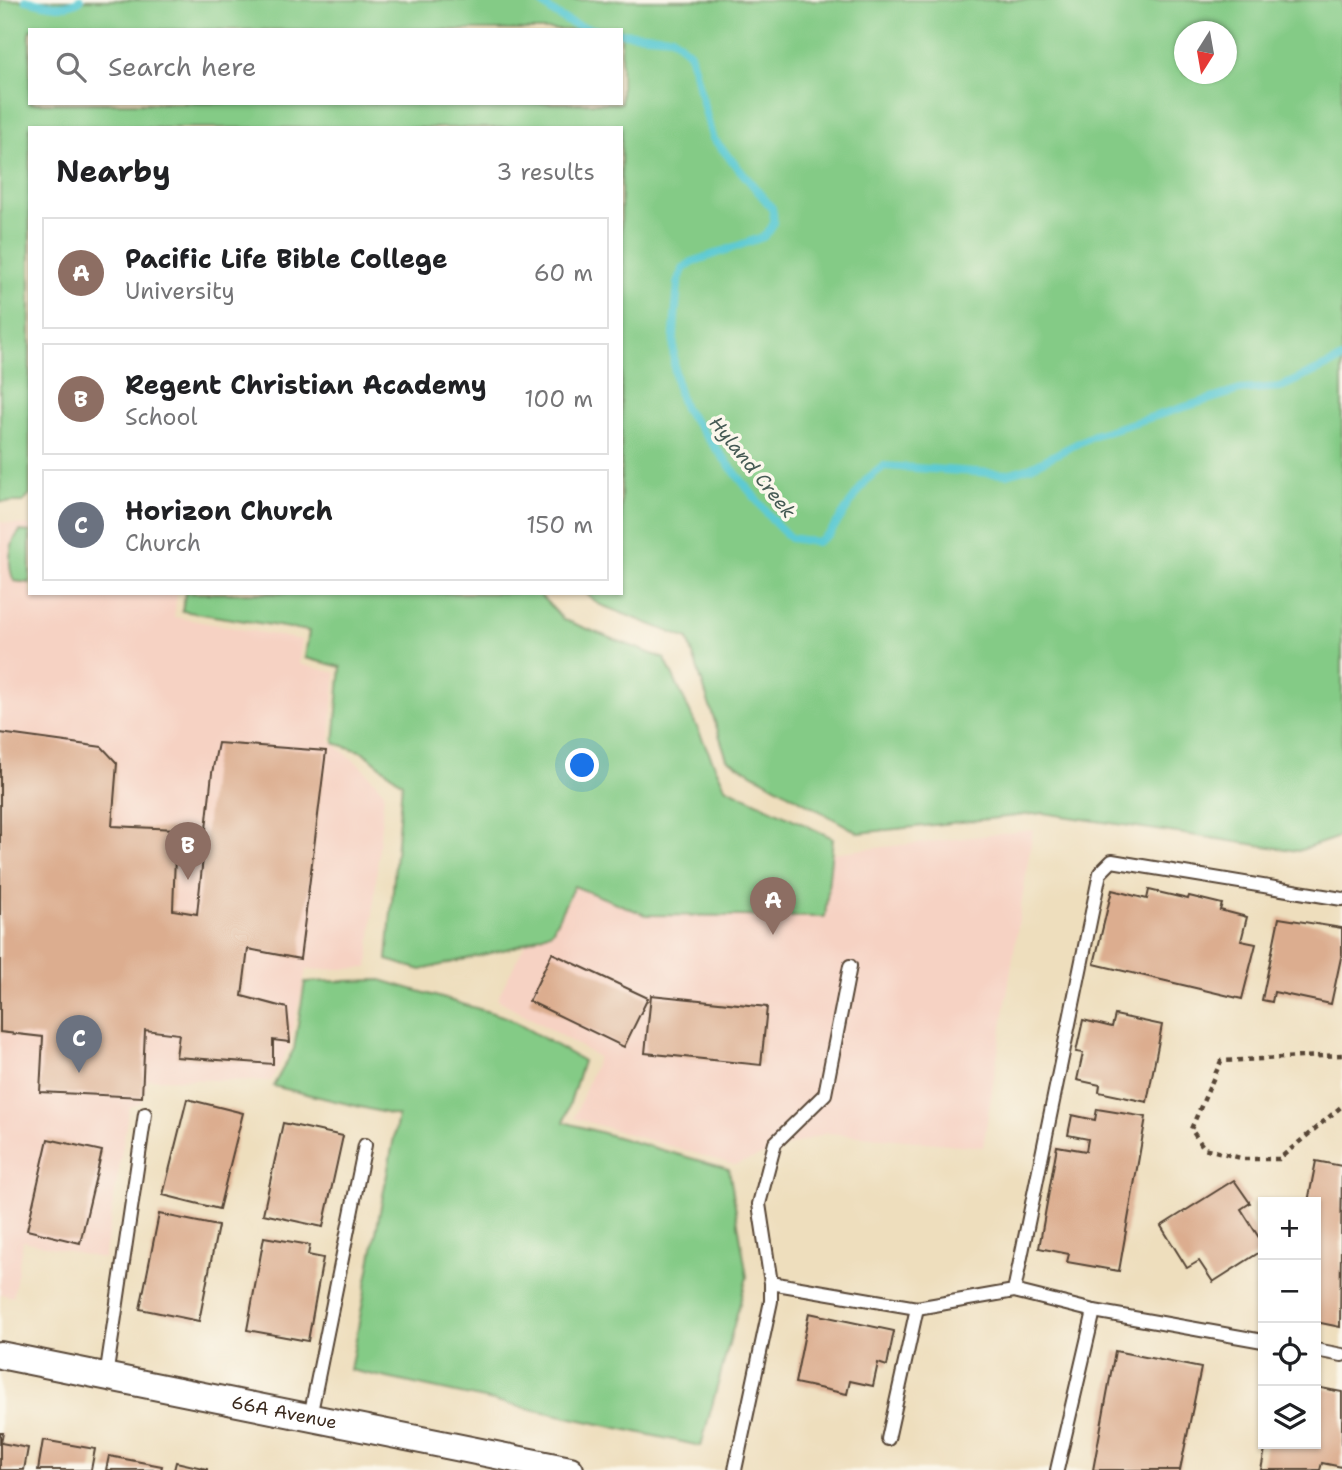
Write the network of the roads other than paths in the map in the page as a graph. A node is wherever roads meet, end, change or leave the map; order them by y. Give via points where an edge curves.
1 (1342, 899) edge
2 (850, 967) dead end
3 (145, 1114) dead end
4 (365, 1145) dead end
5 (771, 1283) junction
6 (1014, 1291) junction
7 (917, 1308) junction
8 (1094, 1311) junction
9 (1258, 1340) edge
10 (1321, 1351) edge
11 (0, 1355) edge
12 (1342, 1355) edge
13 (106, 1377) junction
14 (310, 1418) junction
15 (888, 1439) dead end
16 (570, 1470) edge
17 (735, 1470) edge
18 (1058, 1470) edge

1 - 6 lane via 1112,861 1100,873
2 - 5 lane via 825,1094 775,1143 759,1204
3 - 13 lane
4 - 14 lane
5 - 7 lane
5 - 17 lane
6 - 7 lane
6 - 8 lane
7 - 15 lane
8 - 9 lane
8 - 18 lane
10 - 12 lane
11 - 13 street, 66A Avenue
13 - 14 street, 66A Avenue
14 - 16 street, 66A Avenue

